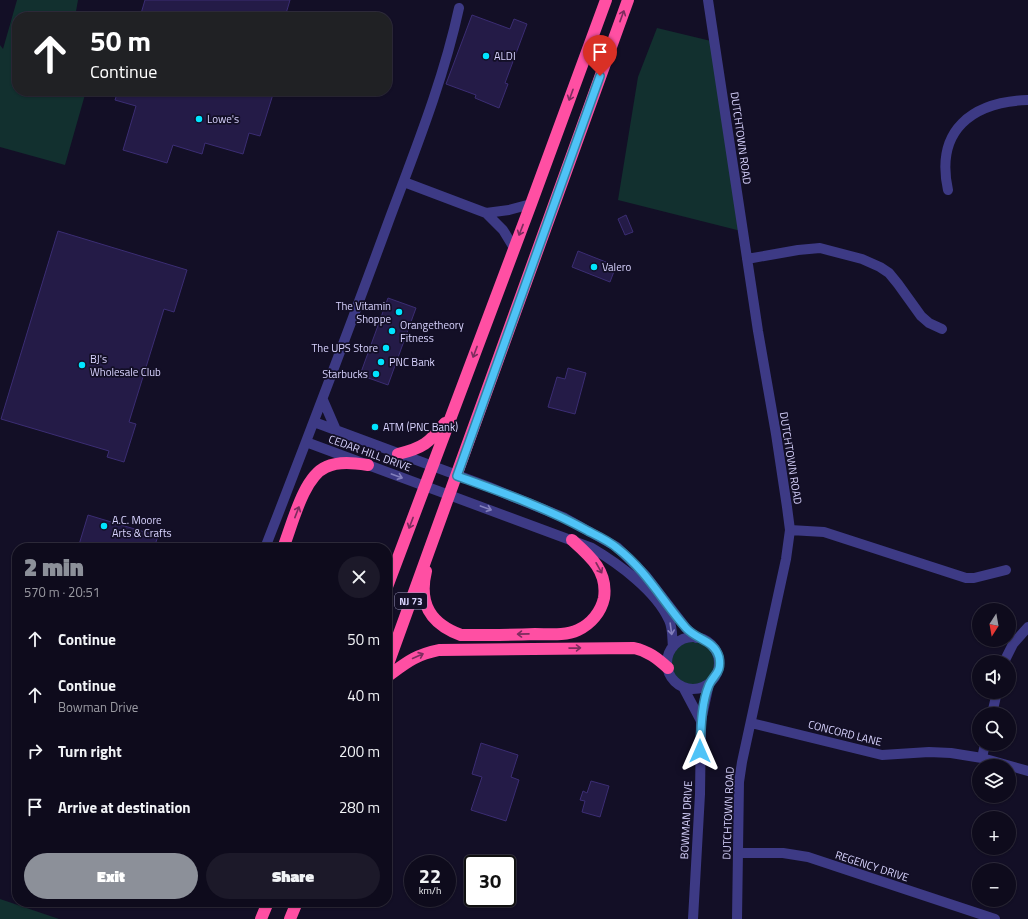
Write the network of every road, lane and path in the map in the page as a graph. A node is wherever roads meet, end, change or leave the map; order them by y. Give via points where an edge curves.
1 (606, 0) edge
2 (628, 0) edge
3 (708, 0) edge
4 (459, 8) dead end
5 (1028, 100) edge
6 (404, 182) junction
7 (948, 190) dead end
8 (531, 204) junction
9 (486, 213) junction
10 (514, 248) junction
11 (747, 259) junction
12 (942, 329) dead end
13 (323, 400) junction
14 (450, 416) junction
15 (314, 422) junction
16 (336, 430) junction
17 (306, 442) junction
18 (398, 454) junction
19 (368, 465) junction
20 (432, 466) junction
21 (457, 476) junction
22 (425, 486) junction
23 (449, 495) junction
24 (790, 530) junction
25 (435, 535) junction
26 (572, 540) junction
27 (267, 543) edge
28 (285, 543) edge
29 (392, 570) edge
30 (1006, 570) dead end
31 (1028, 627) edge
32 (696, 638) junction
33 (673, 647) junction
34 (392, 652) edge
35 (1007, 655) edge
36 (668, 668) junction
37 (392, 673) edge
38 (710, 684) junction
39 (683, 687) junction
40 (701, 721) junction
41 (751, 722) junction
42 (984, 751) edge
43 (982, 758) junction
44 (1028, 770) edge
45 (738, 853) junction
46 (266, 907) edge
47 (295, 907) edge
48 (261, 919) edge
49 (290, 919) edge
50 (693, 919) edge
51 (737, 919) edge
52 (995, 919) edge

1 -> 8 highway, NJ 73
21 -> 2 highway, NJ 73
3 - 11 street, DUTCHTOWN ROAD
4 - 6 street via 433,99
5 - 7 street via 1010,101 978,110 963,121 952,136 945,159
6 - 9 street
6 - 13 street
8 - 9 street
8 -> 10 highway, NJ 73
9 - 10 street via 503,230
10 -> 14 highway, NJ 73
11 - 12 street via 820,248 867,260 888,273 921,316
11 - 24 street, DUTCHTOWN ROAD
13 - 15 street
13 - 16 street
14 - 18 highway via 430,442
14 - 20 highway, NJ 73
15 - 16 street, CEDAR HILL DRIVE
15 - 17 street
16 - 18 street, CEDAR HILL DRIVE
17 - 19 street, CEDAR HILL DRIVE
17 - 27 street
18 - 20 street, CEDAR HILL DRIVE
19 -> 22 street, CEDAR HILL DRIVE
28 -> 19 highway via 307,486 318,472 343,463
20 - 21 street
20 - 22 highway, NJ 73
21 - 23 highway, NJ 73
21 - 32 street via 565,518 617,547 646,576
22 - 23 street
22 -> 29 highway, NJ 73
23 - 25 highway, NJ 73
23 -> 26 street
24 - 30 street via 824,532 966,578
24 - 41 street, DUTCHTOWN ROAD
26 -> 25 highway via 596,563 604,581 605,591 599,611 586,626 567,633 461,635 439,624 430,613 426,601 425,575
25 - 34 highway, NJ 73
26 -> 33 street via 610,559 654,597 670,620
31 - 35 street via 1012,644
32 - 33 street via 686,639
32 - 38 street via 708,642 718,656 717,673
33 - 36 street via 668,659
37 -> 36 highway via 419,655 438,650 634,648 651,654
36 - 39 street via 673,680
38 - 39 street via 697,689
38 - 40 street, BOWMAN DRIVE
39 - 40 street, BOWMAN DRIVE
40 - 50 street, BOWMAN DRIVE
41 - 43 street, CONCORD LANE via 882,756 929,752
41 - 45 street, DUTCHTOWN ROAD via 739,782
42 - 43 street
43 - 44 street, CONCORD LANE
45 - 51 street, DUTCHTOWN ROAD
45 - 52 street, REGENCY DRIVE via 783,852 808,857
46 - 48 highway
47 - 49 highway

